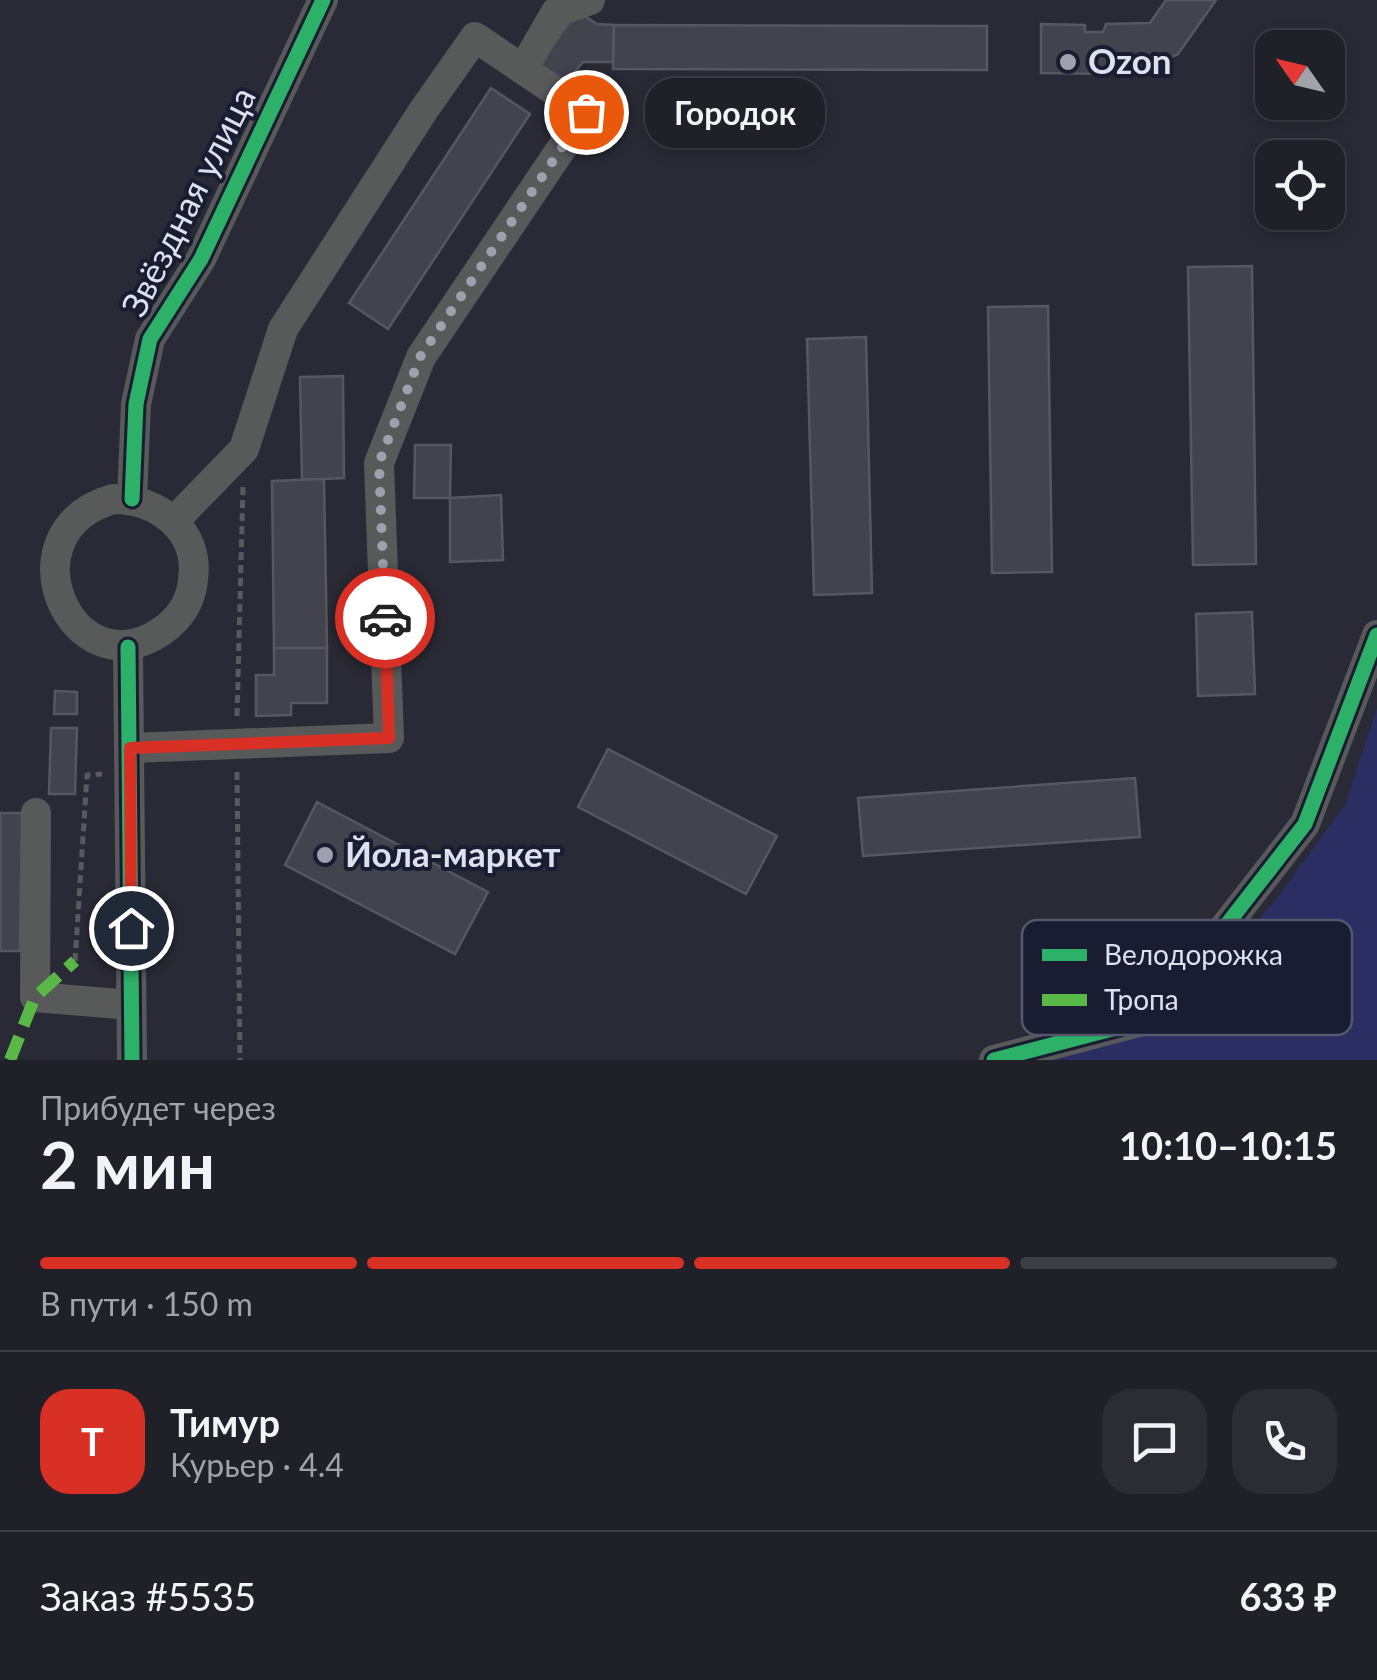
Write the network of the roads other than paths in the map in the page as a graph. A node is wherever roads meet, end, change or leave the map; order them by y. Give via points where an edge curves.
1 (323, 0) edge
2 (590, 0) edge
3 (523, 69) junction
4 (132, 499) junction
5 (174, 521) junction
6 (1377, 635) edge
7 (128, 647) junction
8 (130, 748) junction
9 (36, 813) dead end
10 (1230, 920) edge
11 (132, 1005) junction
12 (1089, 1035) edge
13 (132, 1060) edge
14 (994, 1060) edge

1 - 4 street, Звёздная улица via 201,259 150,339 136,404
2 - 3 street via 556,12
3 - 5 street via 476,37 283,329 244,449
3 - 8 street via 586,112 420,357 379,463 389,738
4 - 5 street
4 - 7 street via 77,514 50,557 56,604 69,622
5 - 7 street via 194,558 190,594 174,622
6 - 10 street via 1305,824
7 - 8 street
8 - 11 street
9 - 11 street via 35,997
11 - 13 street
12 - 14 street

